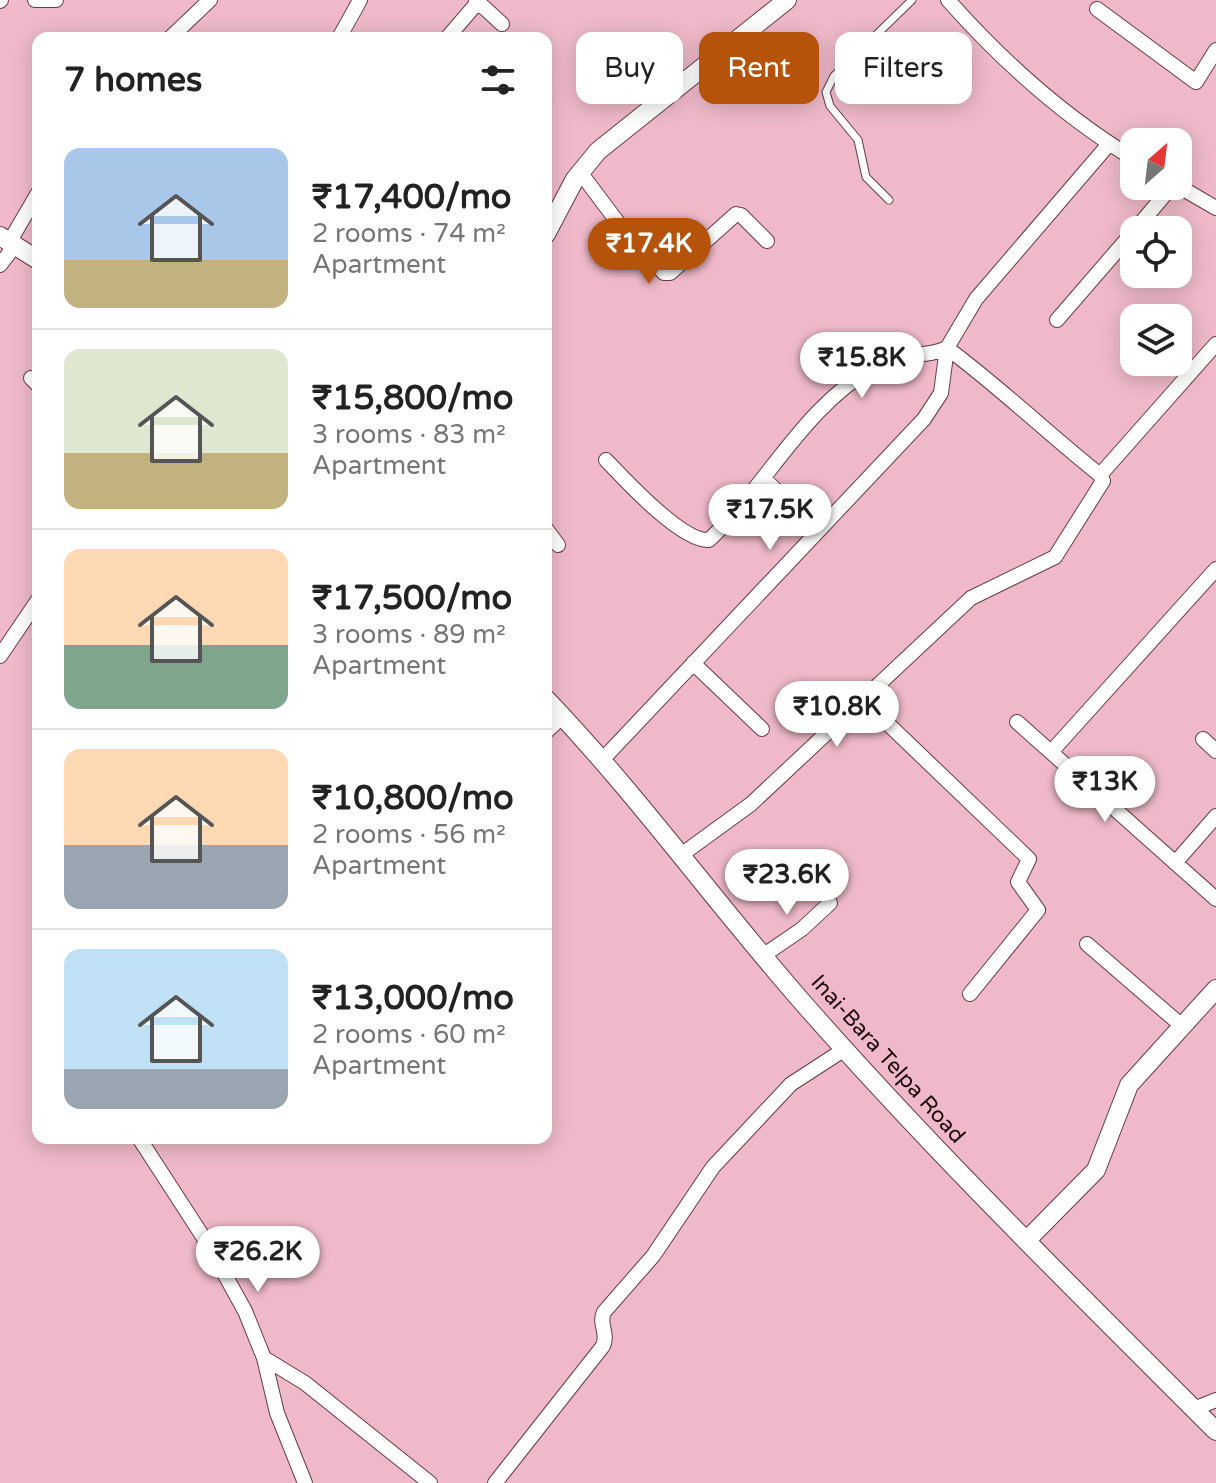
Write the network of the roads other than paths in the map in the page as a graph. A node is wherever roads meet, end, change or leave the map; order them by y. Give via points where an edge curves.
1 (35, 0) edge
2 (56, 0) edge
3 (210, 0) edge
4 (360, 0) edge
5 (787, 0) edge
6 (912, 0) edge
7 (948, 0) edge
8 (477, 1) edge
9 (1097, 9) dead end
10 (502, 24) dead end
11 (176, 32) edge
12 (342, 32) edge
13 (452, 32) edge
14 (1216, 50) edge
15 (1109, 144) junction
16 (1120, 151) edge
17 (580, 172) junction
18 (1192, 195) edge
19 (889, 200) dead end
20 (1162, 200) edge
21 (32, 203) edge
22 (1216, 208) edge
23 (1147, 216) edge
24 (552, 223) edge
25 (9, 241) edge
26 (767, 241) dead end
27 (1120, 246) edge
28 (32, 256) edge
29 (0, 265) edge
30 (1057, 320) dead end
31 (1216, 344) edge
32 (947, 348) junction
33 (606, 460) dead end
34 (1100, 475) junction
35 (763, 478) junction
36 (818, 529) junction
37 (552, 537) edge
38 (558, 545) dead end
39 (1216, 569) edge
40 (32, 609) edge
41 (0, 656) edge
42 (693, 663) junction
43 (862, 699) junction
44 (552, 705) edge
45 (563, 716) junction
46 (1017, 722) dead end
47 (552, 726) edge
48 (762, 729) dead end
49 (1203, 739) dead end
50 (1052, 751) junction
51 (1216, 751) edge
52 (603, 759) junction
53 (1216, 816) edge
54 (681, 855) junction
55 (1175, 863) junction
56 (1216, 899) edge
57 (830, 903) dead end
58 (1087, 944) dead end
59 (764, 955) junction
60 (1216, 989) edge
61 (970, 994) dead end
62 (1182, 1026) junction
63 (845, 1049) junction
64 (143, 1144) edge
65 (1027, 1240) junction
66 (264, 1358) junction
67 (1216, 1400) edge
68 (1194, 1409) junction
69 (1216, 1431) edge
70 (305, 1483) edge
71 (430, 1483) edge
72 (495, 1483) edge

1 - 2 street
3 - 11 street
4 - 12 street
5 - 17 street via 598,151
6 - 19 lane via 834,76 826,92 830,106 858,140 866,177
7 - 15 street via 1028,81
8 - 10 street
8 - 13 street
9 - 14 street via 1196,82
15 - 16 street
15 - 32 street via 976,299
17 - 24 street
17 - 26 street via 628,236 664,273 736,214
18 - 22 street
20 - 23 street
21 - 25 street
25 - 28 street
25 - 29 street
27 - 30 street
31 - 34 street
32 - 34 street via 1010,395
32 - 35 street via 905,353 872,368 801,427
32 - 36 street via 944,384 934,405
33 - 35 street via 649,504 702,540 713,536
34 - 43 street via 1103,481 1055,557 971,598
35 - 36 street
36 - 42 street
37 - 38 street
39 - 50 street
40 - 41 street
42 - 48 street
42 - 52 street
43 - 54 street via 751,804
43 - 61 street via 1029,859 1018,882 1037,912
44 - 45 street, Inai-Bara Telpa Road
45 - 47 street
45 - 52 street, Inai-Bara Telpa Road
46 - 50 street
49 - 51 street
50 - 55 street
52 - 54 street, Inai-Bara Telpa Road
53 - 55 street
54 - 59 street, Inai-Bara Telpa Road
55 - 56 street
57 - 59 street
58 - 62 street
59 - 63 street, Inai-Bara Telpa Road
60 - 62 street
62 - 65 street via 1129,1085 1096,1170
63 - 65 street, Inai-Bara Telpa Road
63 - 72 street via 791,1084 713,1167 653,1256 604,1312 603,1346
64 - 66 street via 233,1288
65 - 68 street, Inai-Bara Telpa Road
66 - 70 street via 277,1413
66 - 71 street via 305,1383
67 - 68 street
68 - 69 street, Inai-Bara Telpa Road

